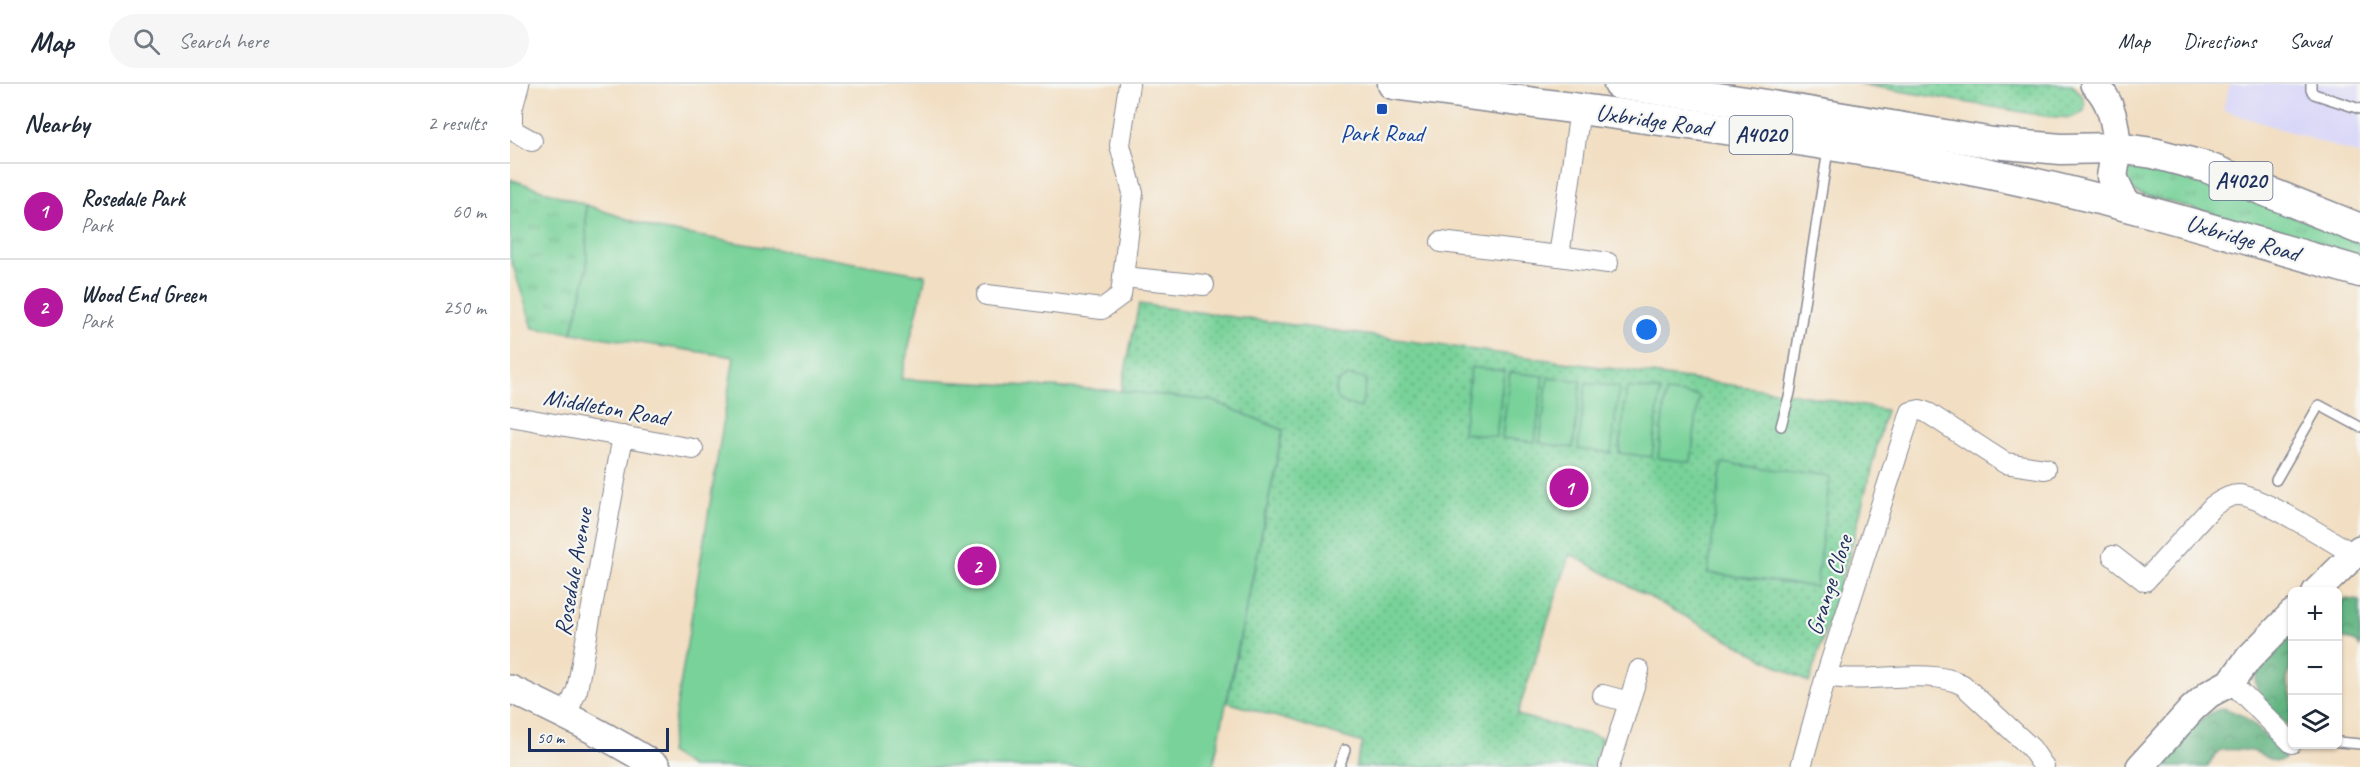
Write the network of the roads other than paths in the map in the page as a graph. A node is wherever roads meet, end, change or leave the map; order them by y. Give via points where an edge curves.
1 (519, 84) edge
2 (1129, 84) edge
3 (1393, 84) edge
4 (1619, 84) edge
5 (2094, 84) edge
6 (2311, 84) edge
7 (2360, 109) edge
8 (1580, 110) junction
9 (531, 141) dead end
10 (1828, 145) junction
11 (2117, 148) junction
12 (2125, 205) junction
13 (2360, 229) edge
14 (1441, 242) dead end
15 (1559, 256) junction
16 (1608, 263) dead end
17 (2357, 269) edge
18 (1123, 278) junction
19 (1204, 285) dead end
20 (987, 295) dead end
21 (510, 416) edge
22 (1781, 426) dead end
23 (2360, 427) edge
24 (623, 436) junction
25 (693, 449) dead end
26 (2045, 469) dead end
27 (2276, 480) dead end
28 (2356, 551) edge
29 (2113, 556) dead end
30 (2320, 587) edge
31 (2288, 618) edge
32 (1639, 670) dead end
33 (1827, 676) junction
34 (2231, 682) junction
35 (510, 689) edge
36 (1603, 694) dead end
37 (1629, 702) junction
38 (566, 715) junction
39 (2288, 739) edge
40 (2342, 742) edge
41 (2360, 744) edge
42 (1345, 750) dead end
43 (657, 767) edge
44 (1339, 767) edge
45 (1609, 767) edge
46 (1801, 767) edge
47 (2044, 767) edge
48 (2140, 767) edge

1 - 9 street via 512,110 512,130
2 - 18 street via 1120,145 1132,193
3 - 8 main road, Uxbridge Road / A4020
4 - 11 main road, Uxbridge Road / A4020 via 1992,143 2061,149
5 - 11 street via 2107,100 2116,126
6 - 7 lane via 2314,94
8 - 10 main road, Uxbridge Road / A4020
8 - 15 street
10 - 12 main road, Uxbridge Road / A4020 via 1979,172
10 - 22 lane via 1792,381
11 - 12 main road via 2112,177
11 - 13 main road, Uxbridge Road / A4020 via 2206,167
12 - 17 main road, Uxbridge Road / A4020
14 - 15 street
15 - 16 street
18 - 19 street
18 - 20 street via 1121,295 1102,309
21 - 24 street, Middleton Road
23 - 27 lane via 2319,405
24 - 25 street, Middleton Road
24 - 38 street, Rosedale Avenue via 577,690
26 - 33 street, Grange Close via 2005,463 1928,413 1911,412
28 - 29 street via 2266,504 2238,495 2213,506 2145,581
28 - 30 street
31 - 34 street
32 - 37 street
33 - 46 street
33 - 47 street via 1937,677 1956,681 2031,748
34 - 39 street
34 - 48 street via 2192,709
35 - 38 street
36 - 37 street
37 - 45 street
38 - 43 street
40 - 41 lane
42 - 44 lane

